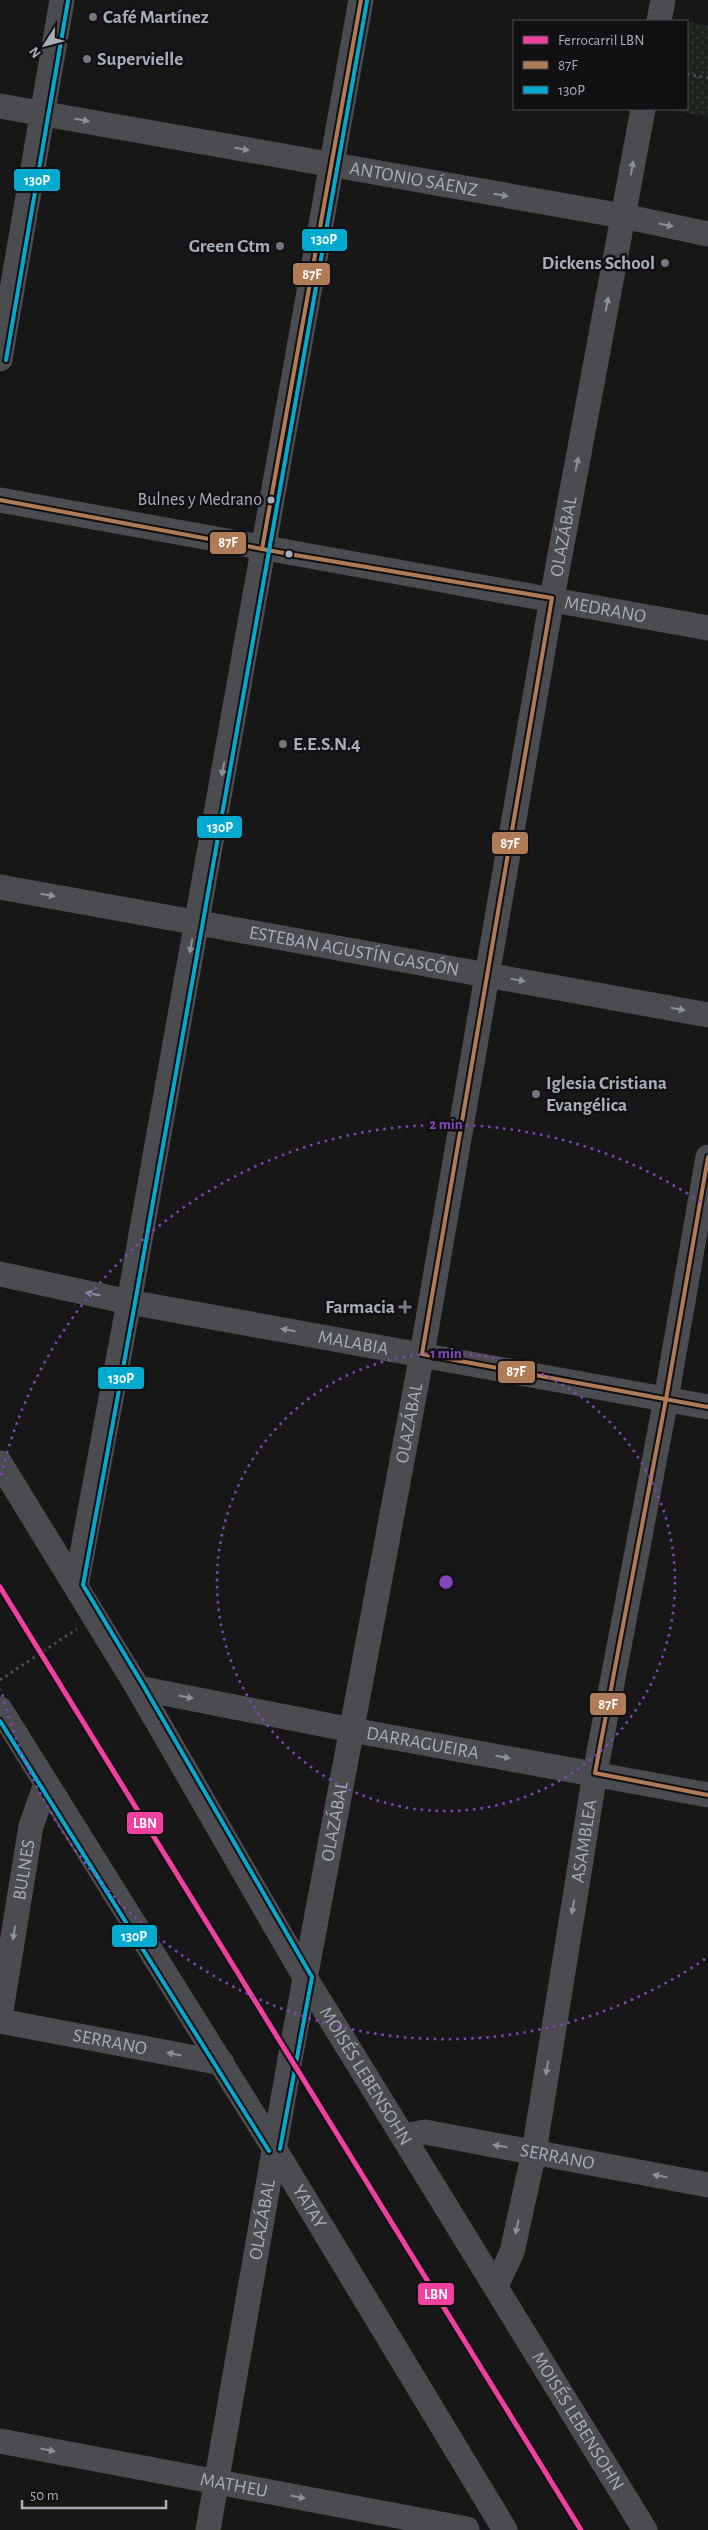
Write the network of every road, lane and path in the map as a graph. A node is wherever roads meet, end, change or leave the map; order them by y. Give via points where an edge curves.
1 (62, 0) edge
2 (361, 0) edge
3 (663, 0) edge
4 (659, 20) edge
5 (688, 74) edge
6 (708, 78) edge
7 (0, 106) edge
8 (643, 110) edge
9 (42, 113) junction
10 (333, 165) junction
11 (623, 216) junction
12 (708, 234) edge
13 (0, 359) edge
14 (0, 500) edge
15 (262, 549) junction
16 (552, 598) junction
17 (708, 628) edge
18 (0, 887) edge
19 (195, 921) junction
20 (488, 975) junction
21 (708, 1015) edge
22 (708, 1157) edge
23 (0, 1274) edge
24 (129, 1302) junction
25 (422, 1354) junction
26 (666, 1399) junction
27 (708, 1407) edge
28 (0, 1463) edge
29 (76, 1586) junction
30 (95, 1618) junction
31 (0, 1680) edge
32 (138, 1688) junction
33 (0, 1708) edge
34 (352, 1730) junction
35 (594, 1773) junction
36 (46, 1784) junction
37 (708, 1795) edge
38 (306, 1979) junction
39 (0, 2017) edge
40 (0, 2021) edge
41 (222, 2063) junction
42 (406, 2136) junction
43 (274, 2148) junction
44 (534, 2152) junction
45 (708, 2185) edge
46 (496, 2286) junction
47 (0, 2441) edge
48 (216, 2481) junction
49 (499, 2520) edge
50 (467, 2529) edge
51 (208, 2530) edge
52 (646, 2530) edge

1 - 9 street
2 - 10 street
3 - 4 street
5 - 6 path
7 - 9 street, ANTONIO SÁENZ
11 -> 8 street, OLAZÁBAL
9 -> 10 street, ANTONIO SÁENZ
9 - 13 street
10 -> 11 street, ANTONIO SÁENZ
10 - 15 street
11 -> 12 street, ANTONIO SÁENZ
16 -> 11 street, OLAZÁBAL
14 - 15 street, MEDRANO
15 - 16 street, MEDRANO
15 -> 19 street
16 - 17 street, MEDRANO
16 - 20 street, OLAZÁBAL
18 -> 19 street, ESTEBAN AGUSTÍN GASCÓN
19 - 20 street, ESTEBAN AGUSTÍN GASCÓN
19 -> 24 street
20 -> 21 street, ESTEBAN AGUSTÍN GASCÓN
20 - 25 street, OLAZÁBAL
22 - 26 street, ASAMBLEA
24 -> 23 street, MALABIA
25 -> 24 street, MALABIA
24 - 29 street
25 - 26 street, MALABIA
25 - 34 street, OLAZÁBAL
26 - 27 street, MALABIA
26 - 35 street, ASAMBLEA
28 - 29 street, MOISÉS LEBENSOHN
29 - 30 street, MOISÉS LEBENSOHN
30 - 31 path
30 - 32 street, MOISÉS LEBENSOHN
32 -> 34 street, DARRAGUEIRA
32 - 38 street, MOISÉS LEBENSOHN
33 - 36 street, YATAY
34 -> 35 street, DARRAGUEIRA
34 - 38 street, OLAZÁBAL
35 - 37 street, DARRAGUEIRA
35 -> 44 street, ASAMBLEA
36 -> 39 street, BULNES via 31,1826
36 - 41 street, YATAY
38 - 42 street, MOISÉS LEBENSOHN
38 - 43 street, OLAZÁBAL
41 -> 40 street, SERRANO
41 - 43 street, YATAY
44 -> 42 street, SERRANO via 425,2132
42 - 46 street, MOISÉS LEBENSOHN
43 - 48 street, OLAZÁBAL
43 - 49 street, YATAY
45 -> 44 street, SERRANO
44 -> 46 street, ASAMBLEA via 512,2252
46 - 52 street, MOISÉS LEBENSOHN
47 -> 48 street, MATHEU
48 -> 50 street, MATHEU
48 - 51 street, OLAZÁBAL
49 - 50 street

